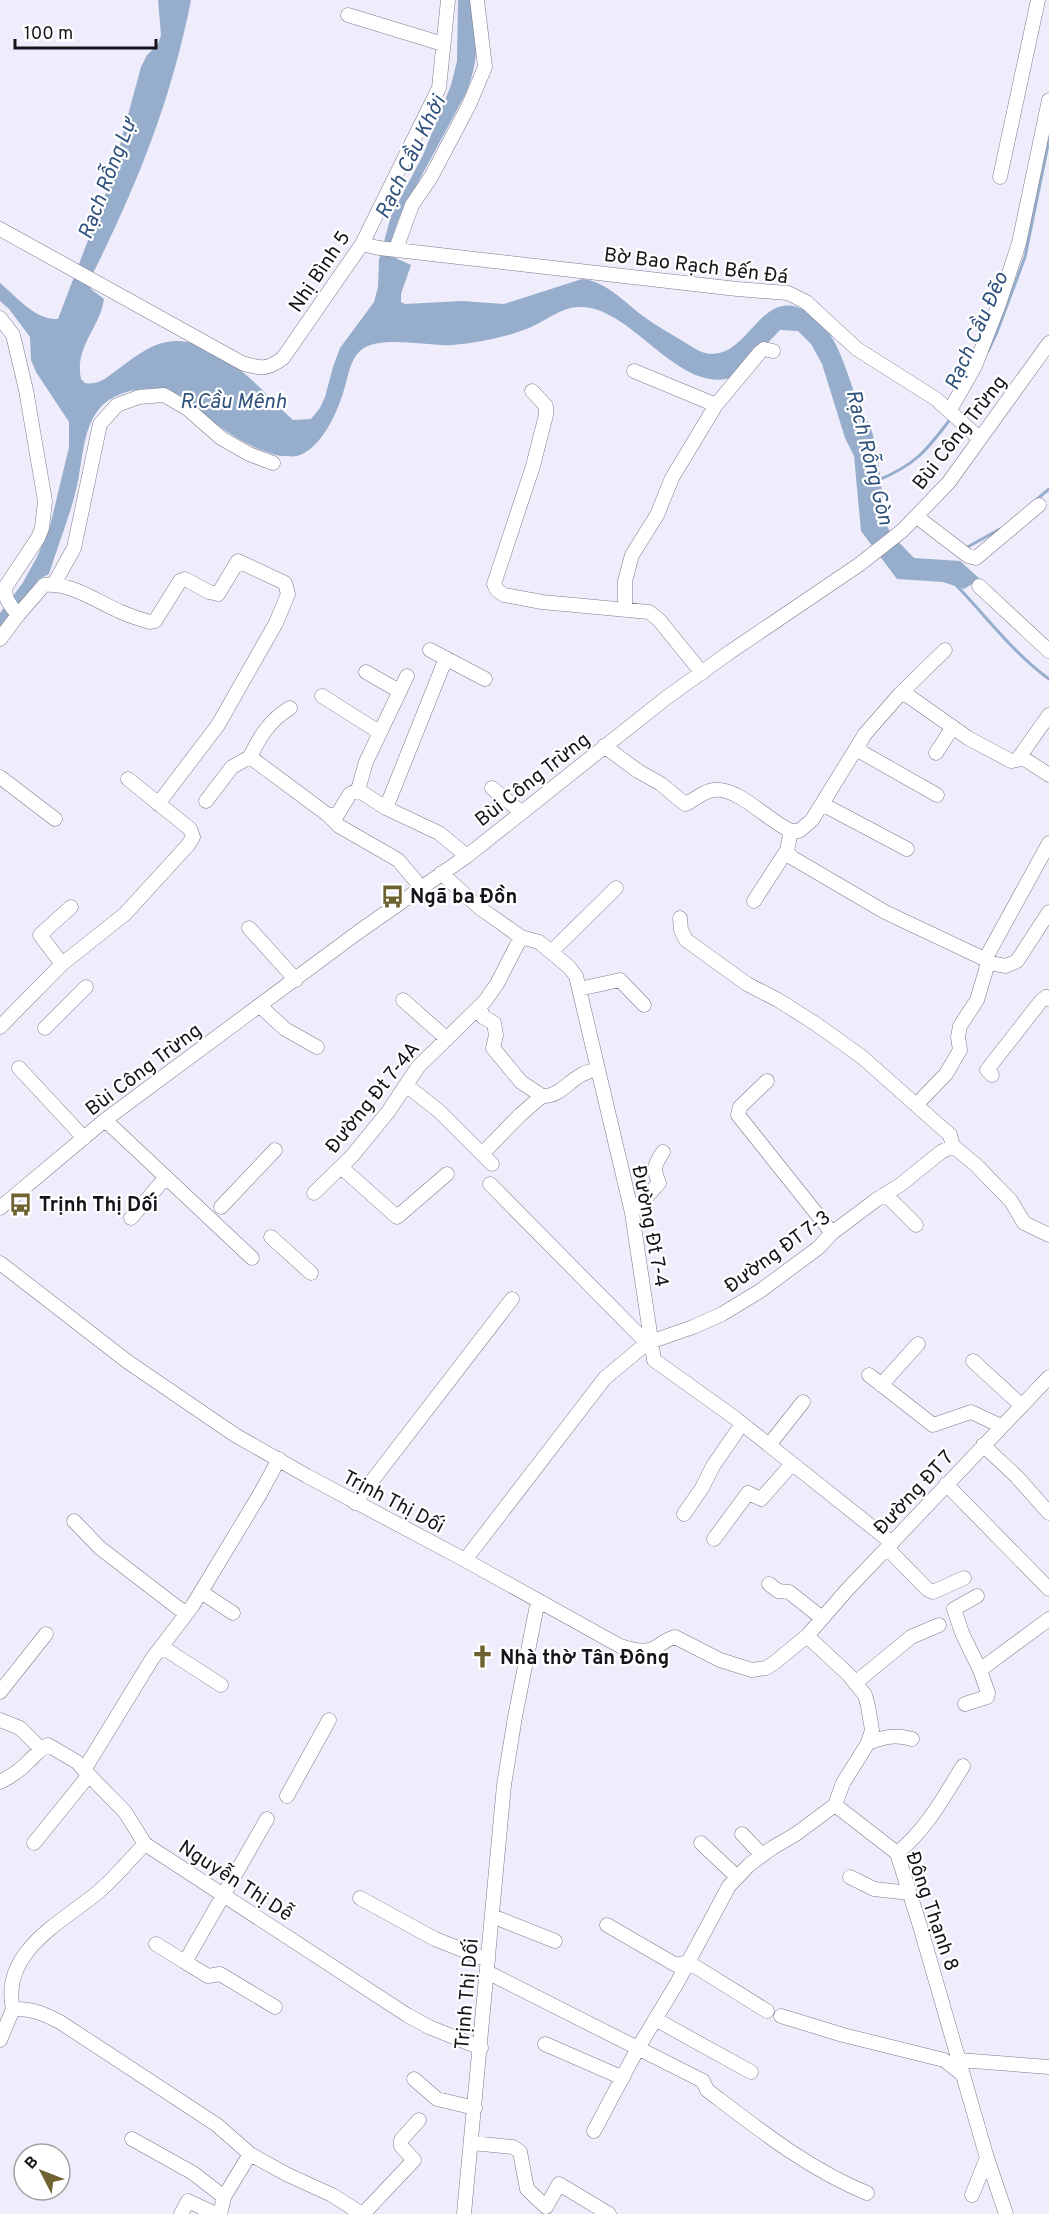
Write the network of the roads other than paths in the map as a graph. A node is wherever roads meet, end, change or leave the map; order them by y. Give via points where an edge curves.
1 (448, 0) edge
2 (477, 0) edge
3 (1038, 0) edge
4 (348, 15) dead end
5 (444, 44) junction
6 (1049, 100) edge
7 (1000, 177) dead end
8 (0, 229) edge
9 (362, 244) junction
10 (389, 249) junction
11 (0, 318) edge
12 (1049, 343) edge
13 (773, 351) dead end
14 (634, 370) dead end
15 (532, 391) dead end
16 (716, 405) junction
17 (951, 412) junction
18 (979, 438) junction
19 (273, 463) dead end
20 (1039, 505) dead end
21 (917, 517) junction
22 (54, 584) junction
23 (979, 586) dead end
24 (13, 609) junction
25 (625, 609) junction
26 (0, 639) edge
27 (430, 650) dead end
28 (945, 650) dead end
29 (1049, 651) edge
30 (446, 658) junction
31 (366, 672) dead end
32 (702, 673) junction
33 (407, 676) dead end
34 (485, 679) dead end
35 (399, 691) junction
36 (900, 694) junction
37 (322, 696) dead end
38 (290, 708) dead end
39 (1049, 715) edge
40 (953, 727) junction
41 (379, 732) junction
42 (604, 746) junction
43 (856, 748) junction
44 (936, 753) dead end
45 (1020, 756) junction
46 (250, 757) junction
47 (1049, 775) edge
48 (0, 777) edge
49 (128, 780) dead end
50 (492, 788) dead end
51 (358, 790) junction
52 (937, 795) dead end
53 (206, 801) dead end
54 (158, 804) junction
55 (822, 804) junction
56 (386, 808) junction
57 (521, 812) junction
58 (328, 815) junction
59 (55, 819) dead end
60 (791, 831) junction
61 (1049, 843) edge
62 (907, 849) dead end
63 (787, 850) junction
64 (467, 856) junction
65 (441, 873) junction
66 (421, 887) junction
67 (616, 888) dead end
68 (754, 901) dead end
69 (71, 908) dead end
70 (1049, 912) edge
71 (680, 918) dead end
72 (249, 928) dead end
73 (521, 937) junction
74 (551, 952) junction
75 (988, 961) junction
76 (62, 964) junction
77 (296, 980) junction
78 (86, 987) dead end
79 (579, 989) junction
80 (1049, 999) edge
81 (403, 1000) dead end
82 (644, 1005) dead end
83 (480, 1006) junction
84 (261, 1007) junction
85 (0, 1027) edge
86 (45, 1028) dead end
87 (447, 1039) junction
88 (317, 1047) dead end
89 (20, 1068) dead end
90 (597, 1070) junction
91 (992, 1075) dead end
92 (767, 1081) dead end
93 (406, 1085) junction
94 (542, 1096) junction
95 (916, 1105) junction
96 (105, 1120) junction
97 (84, 1138) junction
98 (953, 1146) junction
99 (275, 1150) dead end
100 (663, 1152) dead end
101 (341, 1167) junction
102 (447, 1174) dead end
103 (166, 1177) junction
104 (490, 1184) dead end
105 (314, 1193) dead end
106 (885, 1194) junction
107 (2, 1203) edge
108 (220, 1207) dead end
109 (632, 1213) junction
110 (131, 1218) dead end
111 (916, 1225) dead end
112 (832, 1233) junction
113 (1049, 1235) edge
114 (271, 1237) dead end
115 (252, 1258) dead end
116 (0, 1263) edge
117 (311, 1273) dead end
118 (512, 1299) dead end
119 (649, 1343) junction
120 (918, 1344) dead end
121 (973, 1360) dead end
122 (868, 1375) dead end
123 (1049, 1377) edge
124 (881, 1385) junction
125 (803, 1402) dead end
126 (1021, 1405) junction
127 (742, 1424) junction
128 (1001, 1426) junction
129 (769, 1445) junction
130 (983, 1445) junction
131 (279, 1459) junction
132 (792, 1464) junction
133 (946, 1484) junction
134 (355, 1503) junction
135 (1049, 1513) edge
136 (684, 1514) dead end
137 (74, 1521) dead end
138 (714, 1539) dead end
139 (890, 1545) junction
140 (465, 1560) junction
141 (964, 1578) dead end
142 (770, 1584) dead end
143 (1049, 1589) edge
144 (201, 1592) junction
145 (977, 1596) dead end
146 (538, 1600) junction
147 (232, 1613) dead end
148 (186, 1614) junction
149 (822, 1618) junction
150 (1049, 1619) edge
151 (939, 1625) dead end
152 (46, 1634) dead end
153 (807, 1636) junction
154 (162, 1647) junction
155 (980, 1670) junction
156 (855, 1683) junction
157 (220, 1685) dead end
158 (0, 1692) edge
159 (965, 1704) dead end
160 (0, 1720) edge
161 (329, 1720) dead end
162 (912, 1739) dead end
163 (867, 1743) junction
164 (40, 1748) junction
165 (963, 1766) dead end
166 (87, 1772) junction
167 (0, 1782) edge
168 (287, 1796) dead end
169 (835, 1805) junction
170 (267, 1819) dead end
171 (742, 1834) dead end
172 (34, 1843) dead end
173 (701, 1843) dead end
174 (146, 1844) junction
175 (897, 1853) junction
176 (762, 1855) junction
177 (736, 1876) junction
178 (850, 1877) dead end
179 (910, 1893) junction
180 (224, 1895) junction
181 (360, 1898) dead end
182 (492, 1916) junction
183 (607, 1925) dead end
184 (555, 1941) dead end
185 (156, 1944) dead end
186 (185, 1962) junction
187 (688, 1962) junction
188 (488, 1966) junction
189 (4, 1977) edge
190 (275, 2007) dead end
191 (13, 2009) junction
192 (767, 2011) dead end
193 (781, 2016) dead end
194 (655, 2019) junction
195 (0, 2040) edge
196 (545, 2044) dead end
197 (481, 2048) junction
198 (638, 2048) junction
199 (958, 2060) junction
200 (1049, 2067) edge
201 (751, 2072) dead end
202 (962, 2074) junction
203 (622, 2078) junction
204 (414, 2079) dead end
205 (475, 2108) junction
206 (419, 2120) dead end
207 (594, 2131) dead end
208 (132, 2139) dead end
209 (472, 2143) junction
210 (250, 2154) junction
211 (987, 2158) junction
212 (867, 2193) dead end
213 (972, 2195) dead end
214 (224, 2197) junction
215 (181, 2214) edge
216 (218, 2214) edge
217 (362, 2214) edge
218 (465, 2214) edge
219 (609, 2214) edge
220 (1006, 2214) edge

1 - 5 street, Nhị Bình 5
2 - 10 street via 485,67 470,105
3 - 7 street
4 - 5 street
5 - 9 street, Nhị Bình 5 via 439,88
6 - 17 street via 1019,243 975,366
8 - 9 street, Nhị Bình 5 via 256,368 270,367 284,358
9 - 10 street, Bờ Bao Rạch Bến Đá
10 - 17 street, Bờ Bao Rạch Bến Đá via 788,293 806,302 857,349
11 - 24 street via 13,335 45,501 38,538 4,592
12 - 18 street, Bùi Công Trừng
13 - 16 street via 760,352
14 - 16 street
15 - 25 street via 546,406 546,415 494,584 504,595 514,597
16 - 25 street via 632,555 625,581
17 - 18 street, Bờ Bao Rạch Bến Đá
18 - 21 street, Bùi Công Trừng via 949,482
19 - 22 street via 221,438 188,409 164,395 139,397 117,405 100,424 74,548
20 - 21 street via 976,558
21 - 32 street, Bùi Công Trừng via 860,564
22 - 24 street via 44,585
22 - 54 street via 150,622 155,621 180,581 185,579 218,594 238,561 285,583 288,594 276,623 223,716
23 - 29 street
24 - 26 street
25 - 32 street via 649,612 659,620
27 - 30 street
28 - 36 street
30 - 34 street
30 - 56 street
31 - 35 street
32 - 42 street, Bùi Công Trừng
33 - 35 street
35 - 41 street
36 - 40 street
36 - 43 street
37 - 41 street
38 - 46 street via 276,716
39 - 45 street
40 - 44 street
40 - 45 street via 1004,758 1011,761
41 - 51 street
42 - 57 street, Bùi Công Trừng
42 - 60 street via 685,804 716,789 738,796
43 - 52 street
43 - 55 street
45 - 47 street
46 - 53 street via 232,767
46 - 58 street
48 - 59 street
49 - 54 street
50 - 57 street
51 - 56 street
51 - 58 street via 350,794 337,815
54 - 76 street via 190,829 193,837 125,914
55 - 60 street via 812,820 799,831
55 - 62 street
56 - 64 street via 439,833
57 - 64 street, Bùi Công Trừng
58 - 66 street via 339,826 398,860
60 - 63 street
61 - 75 street via 994,940
63 - 68 street
63 - 75 street via 791,857 885,912
64 - 65 street, Bùi Công Trừng
65 - 66 street, Bùi Công Trừng
65 - 73 street, Đường Đt 7-4
66 - 77 street, Bùi Công Trừng
67 - 74 street
69 - 76 street via 40,935
70 - 75 street via 1017,961 1006,966
71 - 95 street via 686,940 862,1057
72 - 77 street
73 - 74 street, Đường Đt 7-4 via 539,942
73 - 83 street, Đường Đt 7-4A via 497,984
74 - 79 street, Đường Đt 7-4 via 576,976
75 - 95 street via 977,1000 960,1026 960,1050 946,1074
76 - 85 street
77 - 84 street, Bùi Công Trừng
78 - 86 street
79 - 82 street via 620,980
79 - 90 street, Đường Đt 7-4
80 - 91 street via 1041,1001 987,1070
81 - 87 street
83 - 87 street, Đường Đt 7-4A
83 - 94 street via 483,1017 494,1023 493,1048 521,1082
84 - 88 street via 285,1029
84 - 96 street, Bùi Công Trừng
87 - 93 street, Đường Đt 7-4A via 418,1067
89 - 97 street
90 - 94 street via 586,1071 559,1092
90 - 109 street, Đường Đt 7-4
92 - 112 street via 740,1107 738,1115
93 - 94 street via 487,1159 520,1115
93 - 101 street, Đường Đt 7-4A
95 - 98 street via 950,1135
96 - 97 street, Bùi Công Trừng
96 - 103 street
97 - 107 street, Bùi Công Trừng
98 - 106 street, Đường ĐT 7-3
98 - 113 street via 1011,1201 1024,1223
99 - 108 street
100 - 109 street via 656,1162 659,1183
101 - 102 street via 398,1217
101 - 105 street, Đường Đt 7-4A
103 - 110 street
103 - 115 street
104 - 119 street
106 - 111 street
106 - 112 street, Đường ĐT 7-3
109 - 119 street, Đường Đt 7-4
112 - 119 street, Đường ĐT 7-3 via 760,1291 722,1314
114 - 117 street
116 - 131 street, Trịnh Thị Dối via 128,1362 235,1436
118 - 134 street
119 - 127 street, Đường Đt 7-4 via 654,1360
119 - 140 street, Đường ĐT 7-3 via 605,1378
120 - 124 street
121 - 126 street
122 - 124 street
123 - 126 street, Đường ĐT 7
124 - 128 street via 933,1425 971,1412
125 - 129 street
126 - 128 street, Đường ĐT 7
127 - 129 street, Đường Đt 7-4
127 - 136 street
128 - 130 street, Đường ĐT 7
129 - 132 street, Đường Đt 7-4
130 - 133 street, Đường ĐT 7
130 - 135 street
131 - 134 street, Trịnh Thị Dối
131 - 144 street
132 - 138 street via 761,1499 748,1493
132 - 139 street, Đường Đt 7-4
133 - 139 street, Đường ĐT 7
133 - 143 street
134 - 140 street, Trịnh Thị Dối
137 - 148 street via 100,1548
139 - 141 street, Đường Đt 7-4 via 933,1592
139 - 149 street, Đường ĐT 7
140 - 146 street, Trịnh Thị Dối
142 - 149 street via 778,1592 789,1592
144 - 147 street
144 - 148 street
145 - 155 street via 954,1609
146 - 153 street, Trịnh Thị Dối via 620,1646 650,1650 675,1637 720,1660 752,1670 766,1668
146 - 182 street, Trịnh Thị Dối via 504,1785
148 - 154 street
149 - 153 street, Đường ĐT 7
150 - 155 street
151 - 156 street via 912,1637
152 - 158 street
153 - 156 street
154 - 157 street
154 - 166 street
155 - 159 street via 987,1698
156 - 163 street via 868,1706 872,1730
160 - 164 street via 20,1728
161 - 168 street
162 - 163 street via 886,1736
163 - 169 street via 843,1782
164 - 166 street, Nguyễn Thị Dễ via 48,1745
164 - 167 street
165 - 175 street via 936,1811
166 - 172 street
166 - 174 street, Nguyễn Thị Dễ via 125,1812
169 - 175 street, Đông Thạnh 8
169 - 176 street
170 - 180 street
171 - 176 street
173 - 177 street
174 - 180 street, Nguyễn Thị Dễ
174 - 189 street via 98,1892 37,1935
175 - 179 street, Đông Thạnh 8
176 - 177 street
177 - 187 street
178 - 179 street via 874,1888
179 - 199 street, Đông Thạnh 8
180 - 186 street
180 - 197 street, Nguyễn Thị Dễ via 406,2015
181 - 188 street
182 - 184 street
182 - 188 street, Trịnh Thị Dối
183 - 187 street via 676,1965
185 - 186 street
186 - 190 street via 208,1976 220,1974
187 - 192 street
187 - 194 street
188 - 197 street, Trịnh Thị Dối
188 - 198 street
189 - 191 street
191 - 195 street
191 - 210 street via 26,2008 60,2022 217,2125
193 - 202 street via 944,2060
194 - 198 street
194 - 201 street
196 - 203 street
197 - 205 street, Trịnh Thị Dối
198 - 203 street
198 - 212 street via 704,2081 706,2090 765,2134 805,2161
199 - 200 street
199 - 202 street, Đông Thạnh 8
202 - 211 street, Đông Thạnh 8
203 - 207 street
204 - 205 street via 437,2098
205 - 209 street, Trịnh Thị Dối
206 - 217 street via 401,2146 414,2160
208 - 214 street via 193,2173
209 - 218 street, Trịnh Thị Dối
209 - 219 street via 513,2147 520,2152 526,2188 546,2207 559,2184
210 - 214 street
210 - 217 street
211 - 213 street
211 - 220 street, Đông Thạnh 8
214 - 216 street
215 - 216 street via 188,2201

